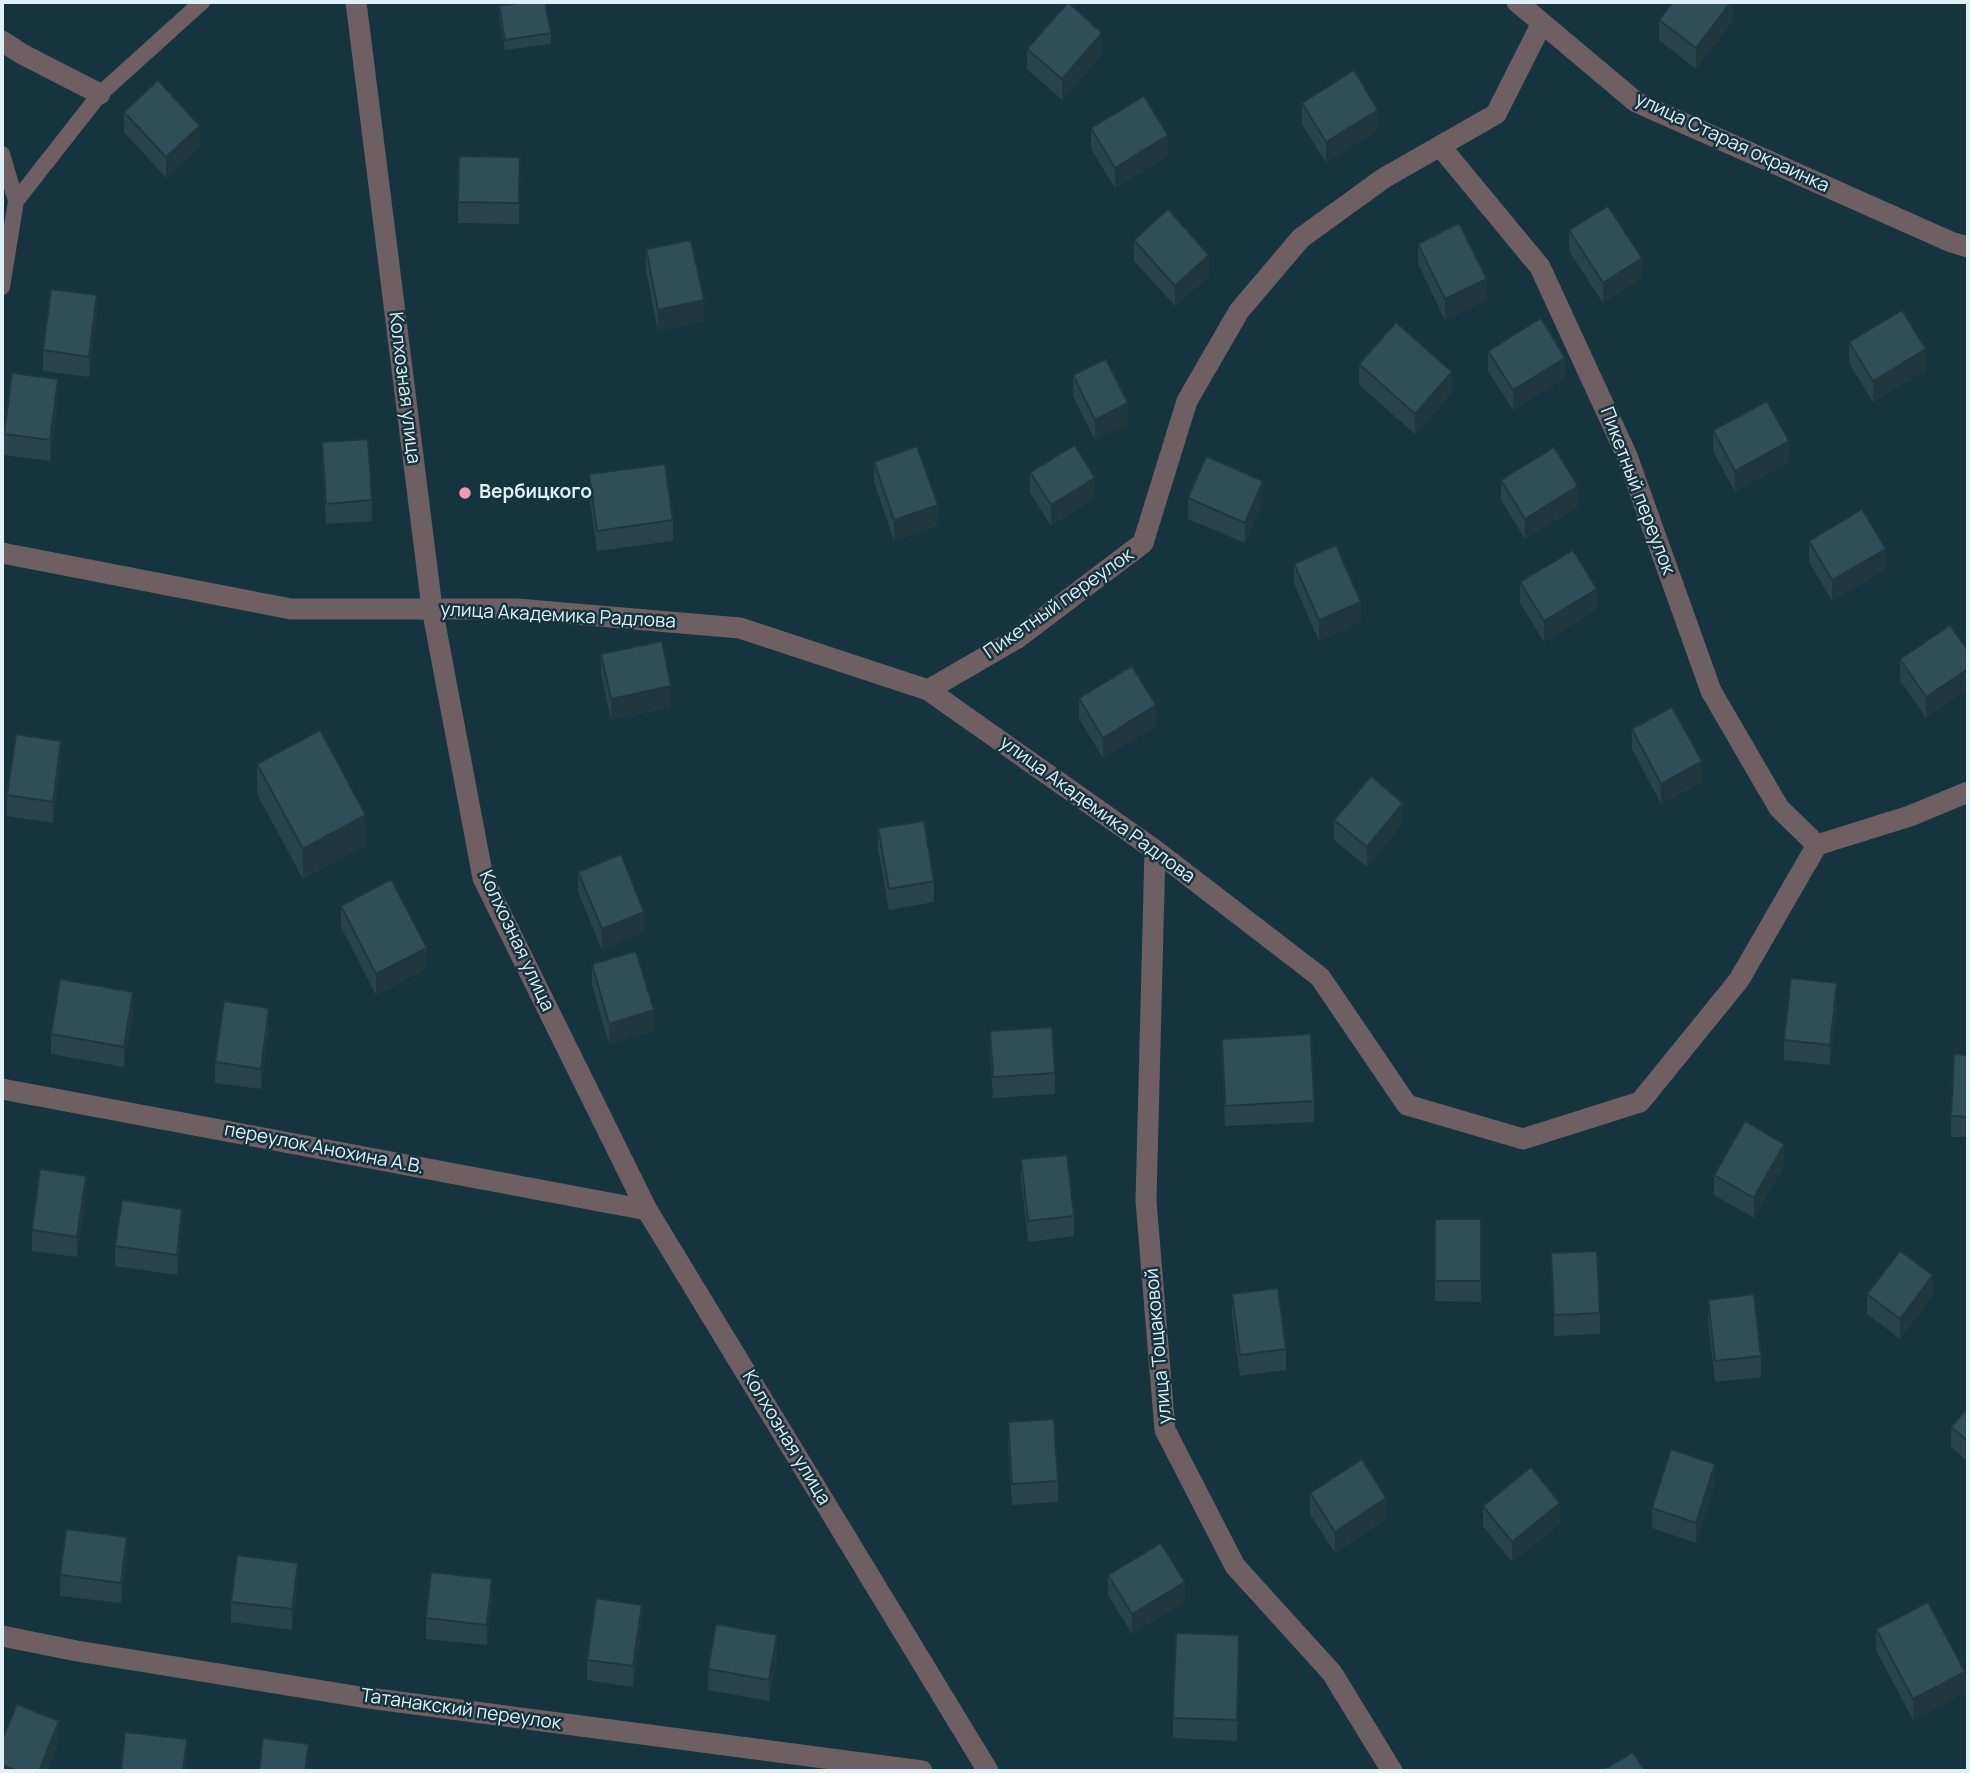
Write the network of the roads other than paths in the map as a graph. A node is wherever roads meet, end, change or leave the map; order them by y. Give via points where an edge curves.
1 (202, 2) edge
2 (356, 2) edge
3 (1517, 2) edge
4 (1542, 23) junction
5 (2, 41) edge
6 (100, 94) junction
7 (1440, 146) junction
8 (2, 154) edge
9 (16, 201) junction
10 (1968, 247) edge
11 (2, 288) edge
12 (2, 553) edge
13 (432, 608) junction
14 (928, 690) junction
15 (1968, 792) edge
16 (1817, 845) junction
17 (1156, 850) junction
18 (2, 1088) edge
19 (647, 1210) junction
20 (2, 1636) edge
21 (922, 1771) edge
22 (988, 1771) edge
23 (1392, 1771) edge

1 - 6 lane
2 - 13 street, Колхозная улица
3 - 4 street, улица Старая окраинка
4 - 7 street, Пикетный переулок via 1496,114
4 - 10 street, улица Старая окраинка via 1636,102
5 - 6 street
6 - 9 lane
7 - 14 street, Пикетный переулок via 1384,178 1301,238 1239,311 1187,401 1143,543 1016,639
7 - 16 street, Пикетный переулок via 1540,267 1627,456 1711,691 1779,808
8 - 9 lane
9 - 11 lane
12 - 13 street, улица Академика Радлова via 291,609
13 - 14 street, улица Академика Радлова via 517,609 740,628
13 - 19 street, Колхозная улица via 483,878
14 - 17 street, улица Академика Радлова
15 - 16 street
16 - 17 street, улица Академика Радлова via 1738,980 1640,1102 1523,1139 1407,1105 1320,977
17 - 23 street, улица Тощаковой via 1146,1201 1165,1430 1235,1566 1332,1673
18 - 19 street, переулок Анохина А.В.
19 - 22 street, Колхозная улица
20 - 21 street, Татанакский переулок via 361,1697

